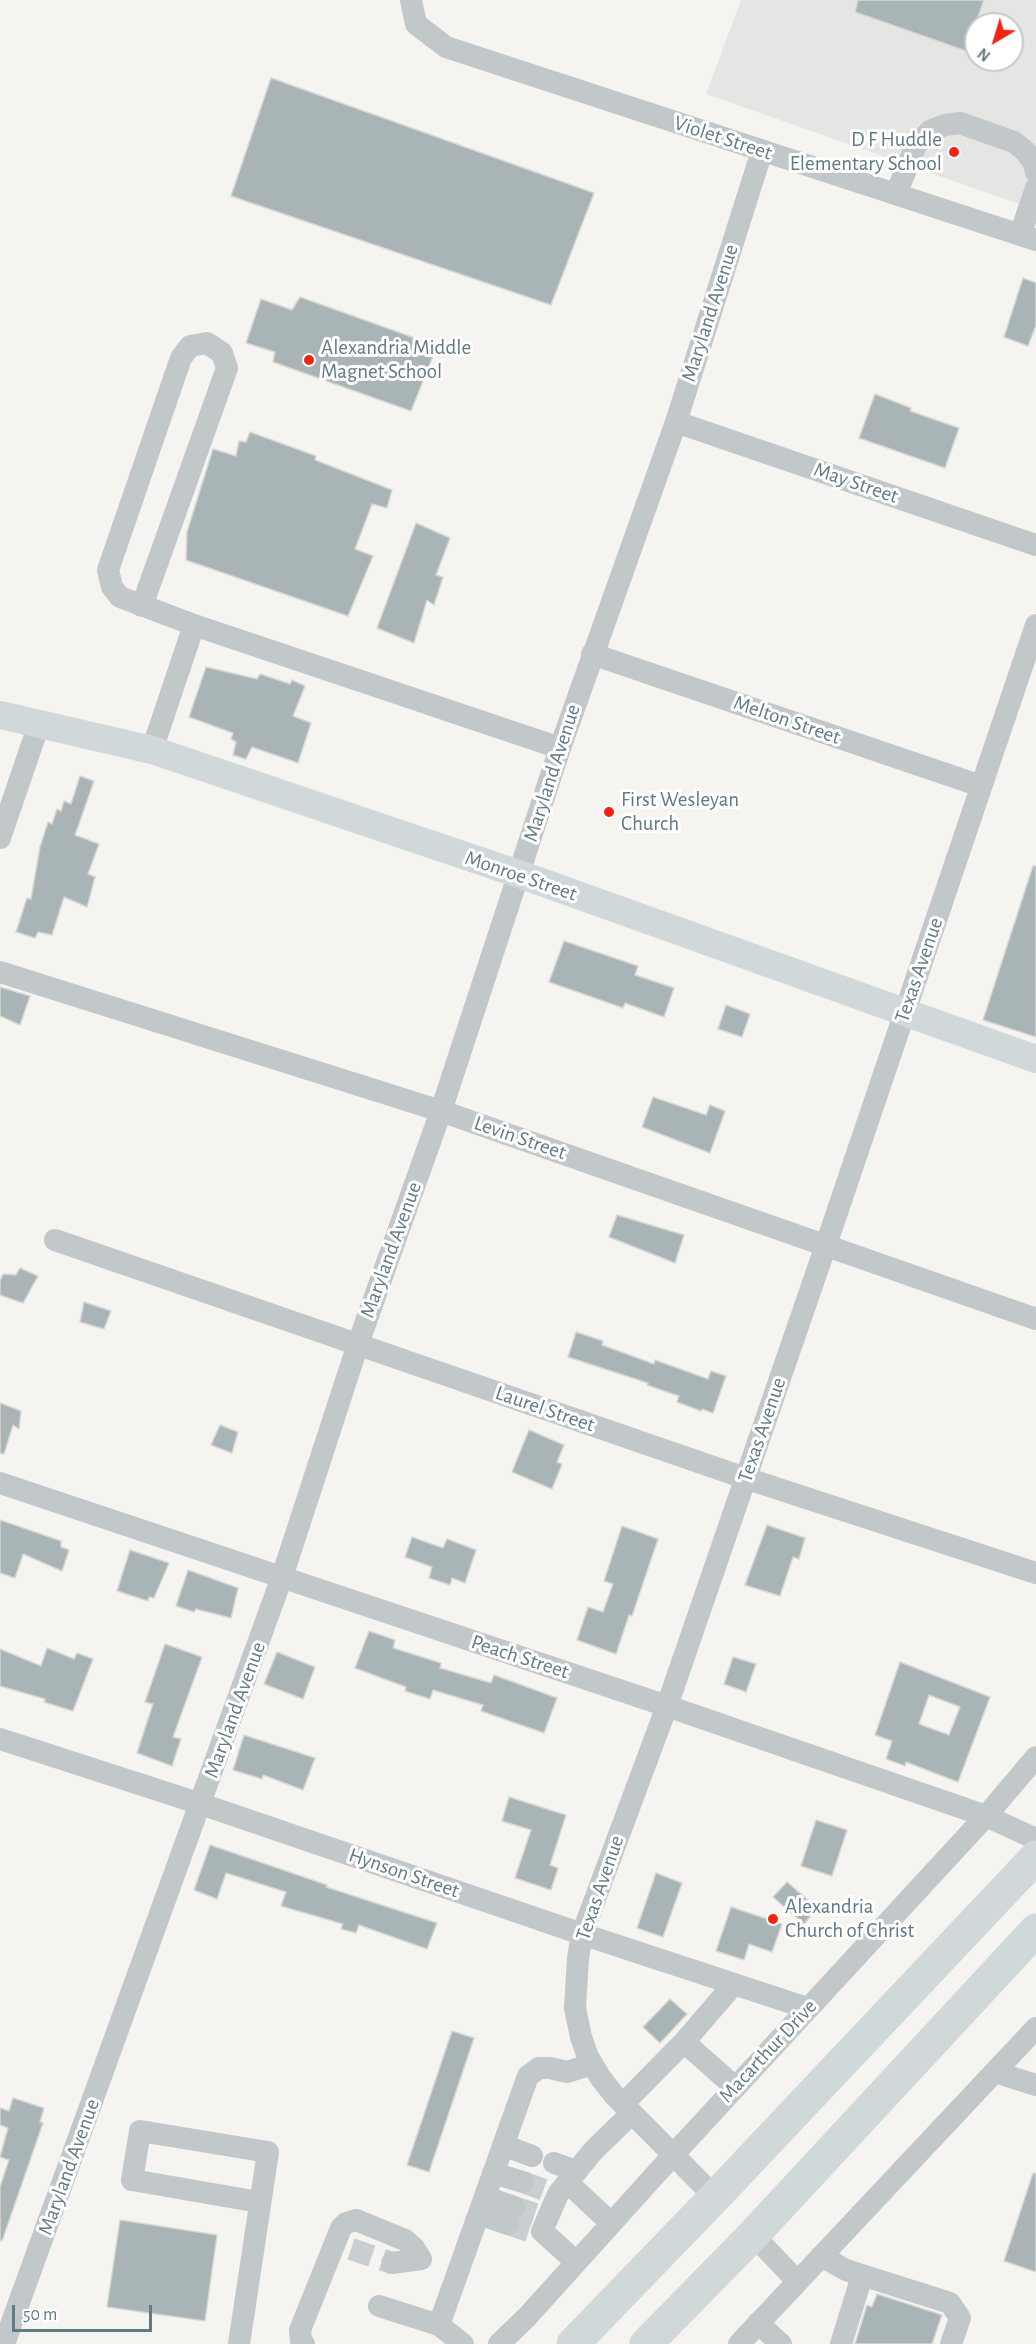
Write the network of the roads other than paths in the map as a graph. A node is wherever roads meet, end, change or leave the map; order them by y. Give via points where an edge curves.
1 (411, 0) edge
2 (762, 151) junction
3 (1036, 171) edge
4 (1036, 188) edge
5 (896, 194) junction
6 (1028, 237) edge
7 (676, 422) junction
8 (1036, 545) edge
9 (142, 606) junction
10 (1036, 625) edge
11 (194, 626) junction
12 (592, 654) junction
13 (0, 715) edge
14 (39, 724) junction
15 (560, 748) junction
16 (152, 750) junction
17 (981, 786) junction
18 (0, 838) edge
19 (519, 874) junction
20 (0, 972) edge
21 (904, 1013) junction
22 (1036, 1059) edge
23 (441, 1111) junction
24 (55, 1240) dead end
25 (826, 1245) junction
26 (1036, 1319) edge
27 (358, 1344) junction
28 (745, 1478) junction
29 (0, 1483) edge
30 (1036, 1573) edge
31 (282, 1577) junction
32 (667, 1706) junction
33 (0, 1738) edge
34 (1036, 1757) edge
35 (201, 1804) junction
36 (986, 1816) junction
37 (1036, 1839) edge
38 (1036, 1857) edge
39 (1036, 1930) edge
40 (582, 1935) junction
41 (734, 1984) junction
42 (807, 2008) junction
43 (1036, 2028) edge
44 (684, 2042) junction
45 (592, 2064) junction
46 (995, 2072) junction
47 (1036, 2085) edge
48 (735, 2087) junction
49 (627, 2109) junction
50 (503, 2145) junction
51 (674, 2154) junction
52 (532, 2156) dead end
53 (554, 2163) dead end
54 (493, 2173) junction
55 (554, 2184) junction
56 (715, 2197) junction
57 (259, 2202) junction
58 (482, 2205) junction
59 (529, 2221) junction
60 (611, 2223) junction
61 (753, 2235) junction
62 (821, 2256) junction
63 (395, 2257) tunnel mouth
64 (421, 2259) junction
65 (576, 2262) junction
66 (458, 2273) junction
67 (862, 2276) junction
68 (797, 2281) junction
69 (379, 2307) dead end
70 (758, 2324) junction
71 (439, 2325) junction
72 (4, 2344) edge
73 (239, 2344) edge
74 (304, 2344) edge
75 (463, 2344) edge
76 (500, 2344) edge
77 (573, 2344) edge
78 (646, 2344) edge
79 (739, 2344) edge
80 (781, 2344) edge
81 (841, 2344) edge
82 (951, 2344) edge

1 - 2 street, Violet Street via 416,24 446,47
2 - 5 street, Violet Street
2 - 7 street, Maryland Avenue
3 - 5 street via 1025,151 1014,142 960,123 945,124 930,130 916,145
4 - 6 street
5 - 6 street, Violet Street
7 - 8 street, May Street
7 - 12 street, Maryland Avenue
9 - 9 street via 120,597 111,587 108,570 181,358 190,346 207,343 222,353 227,368
9 - 11 street
10 - 17 street, Texas Avenue
11 - 15 street
11 - 16 street
12 - 15 street, Maryland Avenue
12 - 17 street, Melton Street
13 - 14 main road, Monroe Street
14 - 16 main road, Monroe Street
14 - 18 street
15 - 19 street, Maryland Avenue
16 - 19 main road, Monroe Street
17 - 21 street, Texas Avenue
19 - 21 main road, Monroe Street
19 - 23 street, Maryland Avenue
20 - 23 street, Levin Street
21 - 22 main road, Monroe Street
21 - 25 street, Texas Avenue
23 - 25 street, Levin Street
23 - 27 street, Maryland Avenue
24 - 27 street, Laurel Street
25 - 26 street, Levin Street
25 - 28 street, Texas Avenue
27 - 28 street, Laurel Street
27 - 31 street, Maryland Avenue
28 - 30 street, Laurel Street
28 - 32 street, Texas Avenue
29 - 31 street, Peach Street
31 - 32 street, Peach Street
31 - 35 street, Maryland Avenue
32 - 36 street, Peach Street
32 - 40 street, Texas Avenue
33 - 35 street, Hynson Street
34 - 36 street, Macarthur Drive
35 - 40 street, Hynson Street
35 - 72 street, Maryland Avenue
36 - 37 street, Peach Street
36 - 42 street, Macarthur Drive
38 - 56 highway
39 - 61 highway
40 - 41 street, Hynson Street
40 - 45 street, Texas Avenue via 575,2008
41 - 42 street, Hynson Street
41 - 44 street
42 - 48 street, Macarthur Drive
43 - 46 street
44 - 48 street
44 - 49 street
45 - 49 street, Texas Avenue
45 - 50 street via 567,2072 539,2068 528,2076
46 - 47 street
46 - 62 street
48 - 51 street, Macarthur Drive
49 - 51 street, Texas Avenue
49 - 55 street via 593,2151
50 - 52 street
50 - 54 street
51 - 56 street, Texas Avenue
51 - 60 street, Macarthur Drive
53 - 55 street
54 - 55 street
54 - 58 street
55 - 59 street
55 - 60 street
56 - 61 highway
56 - 77 highway
57 - 57 street via 268,2152 140,2131 132,2180
57 - 73 street
58 - 59 street
58 - 66 street
59 - 65 street
60 - 65 street, Macarthur Drive
61 - 68 street
61 - 78 highway
62 - 67 street
62 - 68 street
63 - 64 street
64 - 66 street
64 - 74 street via 405,2240 356,2220 346,2223 340,2228 348,2239 315,2287 300,2330
65 - 76 street, Macarthur Drive
66 - 71 street
67 - 81 street
67 - 82 street via 950,2303 960,2318
68 - 70 street
69 - 71 street
70 - 79 street
70 - 80 street
71 - 75 street

